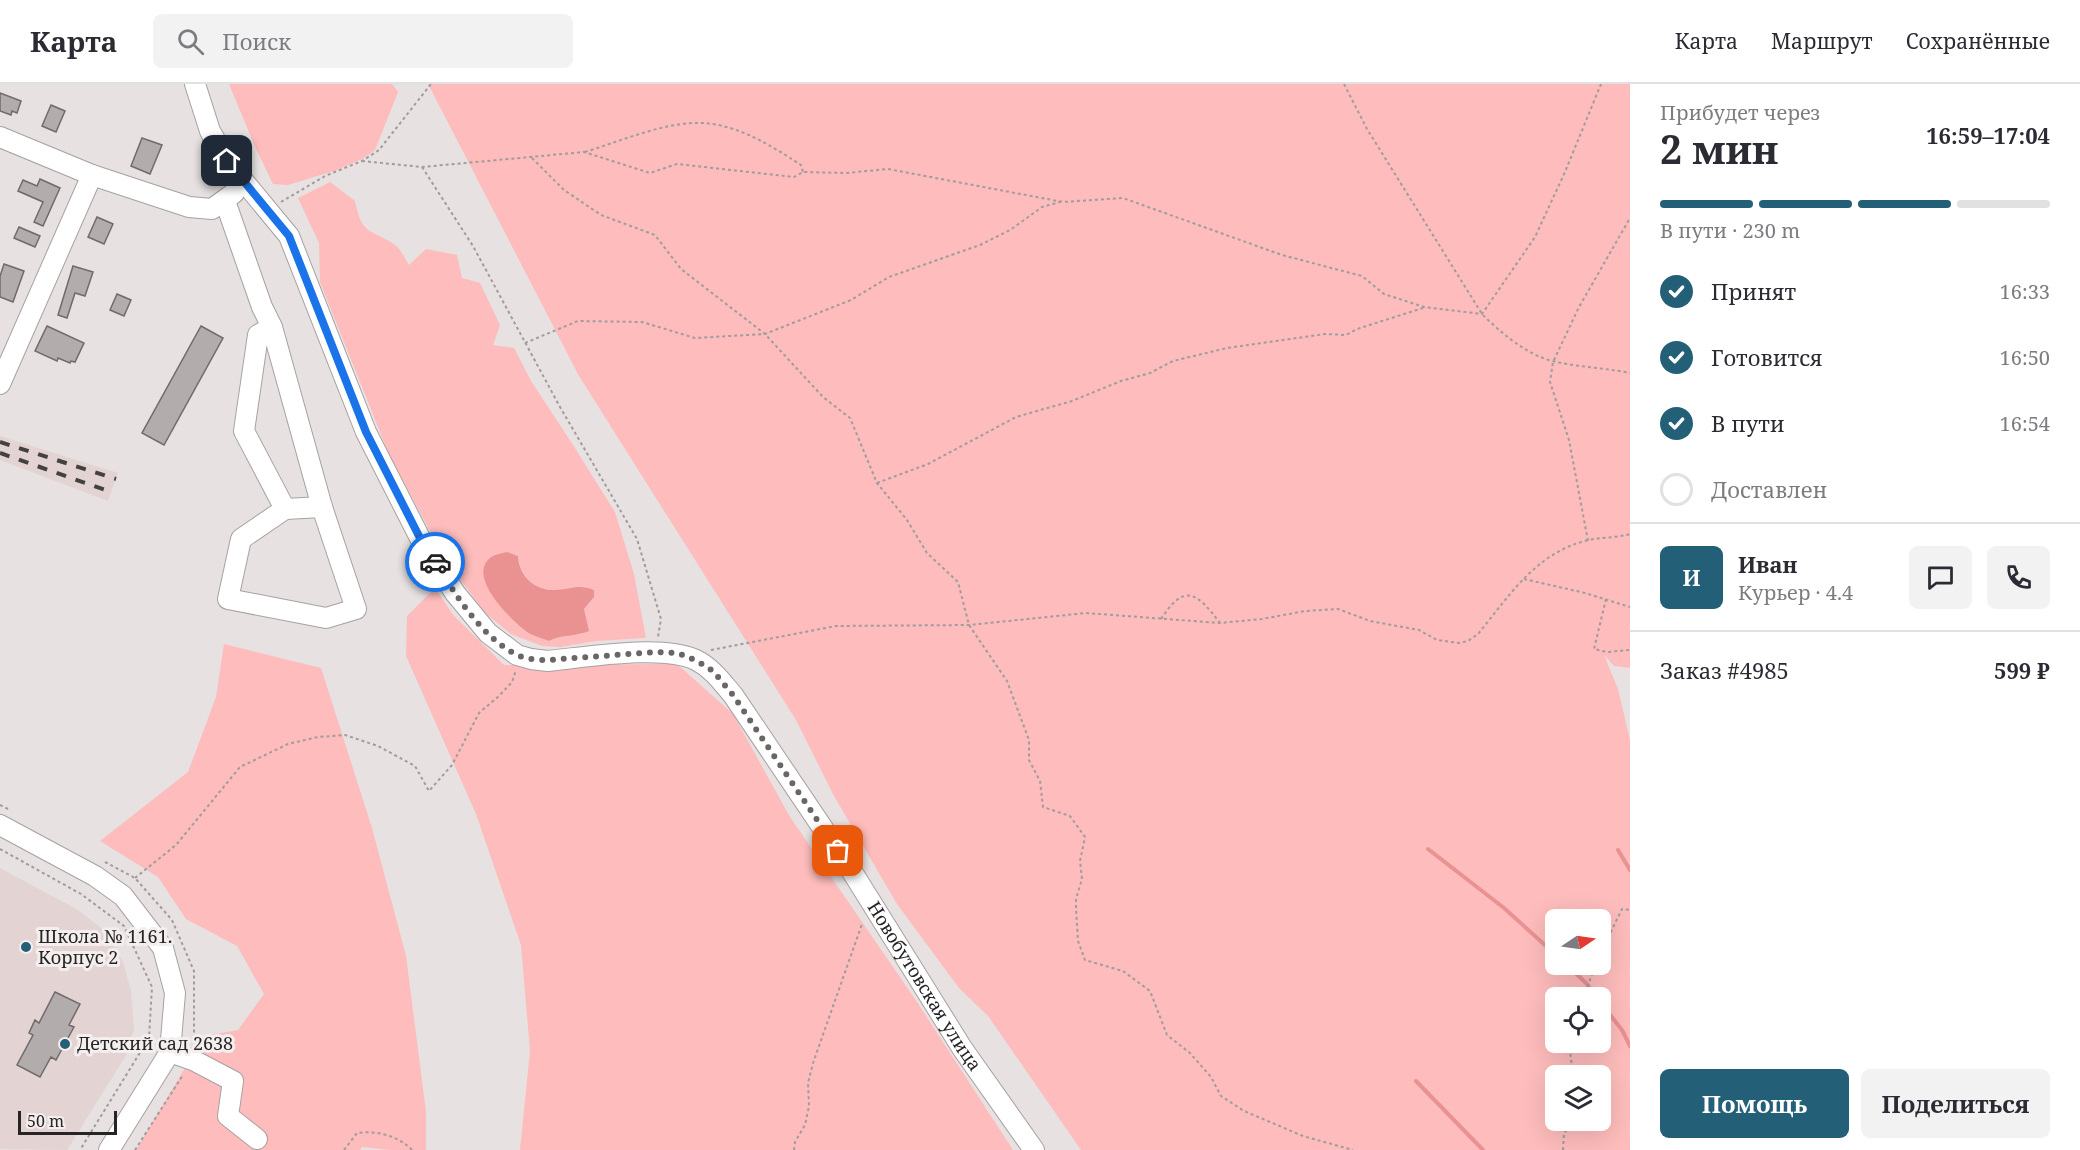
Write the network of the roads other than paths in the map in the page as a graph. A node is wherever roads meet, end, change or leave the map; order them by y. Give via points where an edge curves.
1 (195, 84) edge
2 (0, 137) edge
3 (92, 175) junction
4 (245, 183) junction
5 (225, 201) junction
6 (272, 327) junction
7 (0, 384) edge
8 (322, 507) junction
9 (285, 509) junction
10 (5, 818) edge
11 (170, 1052) junction
12 (257, 1139) dead end
13 (109, 1150) edge
14 (1034, 1150) edge

1 - 4 street, Новобутовская улица via 210,131
2 - 3 street
3 - 5 street via 189,207 212,209
3 - 7 street
4 - 5 street
4 - 14 street, Новобутовская улица via 289,236 366,432 421,540 455,593 488,633 521,656 548,660 678,653 713,671 851,870 962,1048
5 - 6 street
6 - 8 street
6 - 9 street via 258,335 244,431
8 - 9 street
8 - 9 street via 356,609 326,618 228,599 241,539
10 - 11 street via 123,896 163,948 175,993
11 - 12 street via 233,1081 228,1116
11 - 13 street

